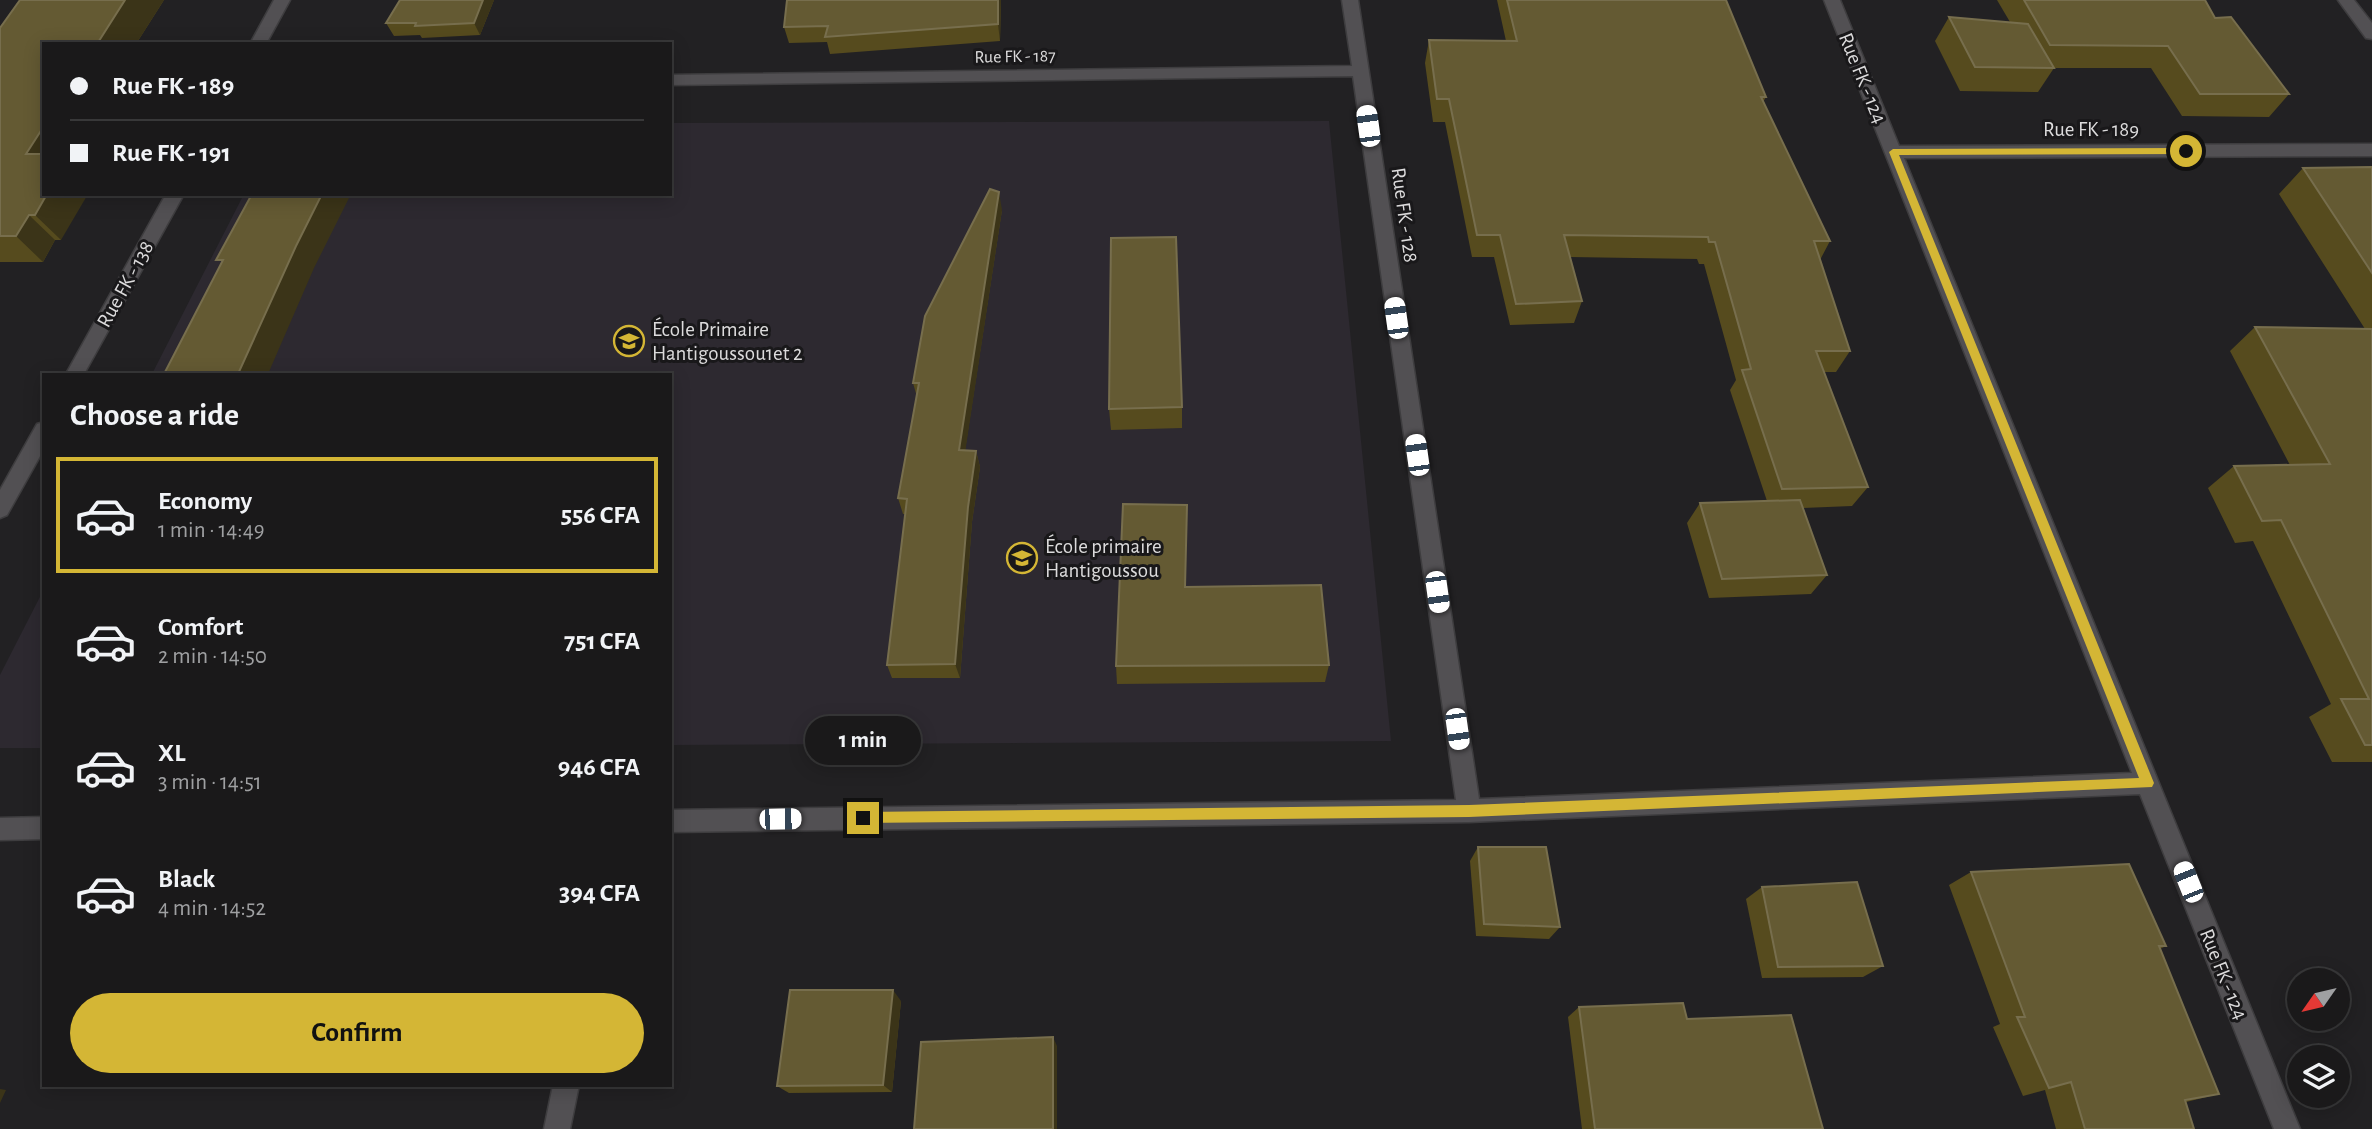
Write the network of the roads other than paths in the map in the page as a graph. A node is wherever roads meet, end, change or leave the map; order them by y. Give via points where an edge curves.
1 (282, 0) edge
2 (1350, 0) edge
3 (1832, 0) edge
4 (2346, 0) edge
5 (2372, 34) edge
6 (259, 42) edge
7 (1361, 71) junction
8 (672, 80) edge
9 (2372, 150) edge
10 (1893, 152) junction
11 (174, 196) edge
12 (76, 373) edge
13 (42, 434) edge
14 (0, 509) edge
15 (2148, 783) junction
16 (1469, 811) junction
17 (672, 821) edge
18 (42, 828) edge
19 (0, 829) edge
20 (566, 1087) edge
21 (557, 1129) edge
22 (2287, 1129) edge

1 - 6 street
2 - 7 street, Rue FK - 128
3 - 10 street, Rue FK - 124
4 - 5 street
7 - 8 street, Rue FK - 187
7 - 16 street, Rue FK - 128
9 - 10 street, Rue FK - 189
10 - 15 street, Rue FK - 124
11 - 12 street, Rue FK - 138
13 - 14 street
15 - 16 street
15 - 22 street, Rue FK - 124
16 - 17 street
18 - 19 street
20 - 21 street

